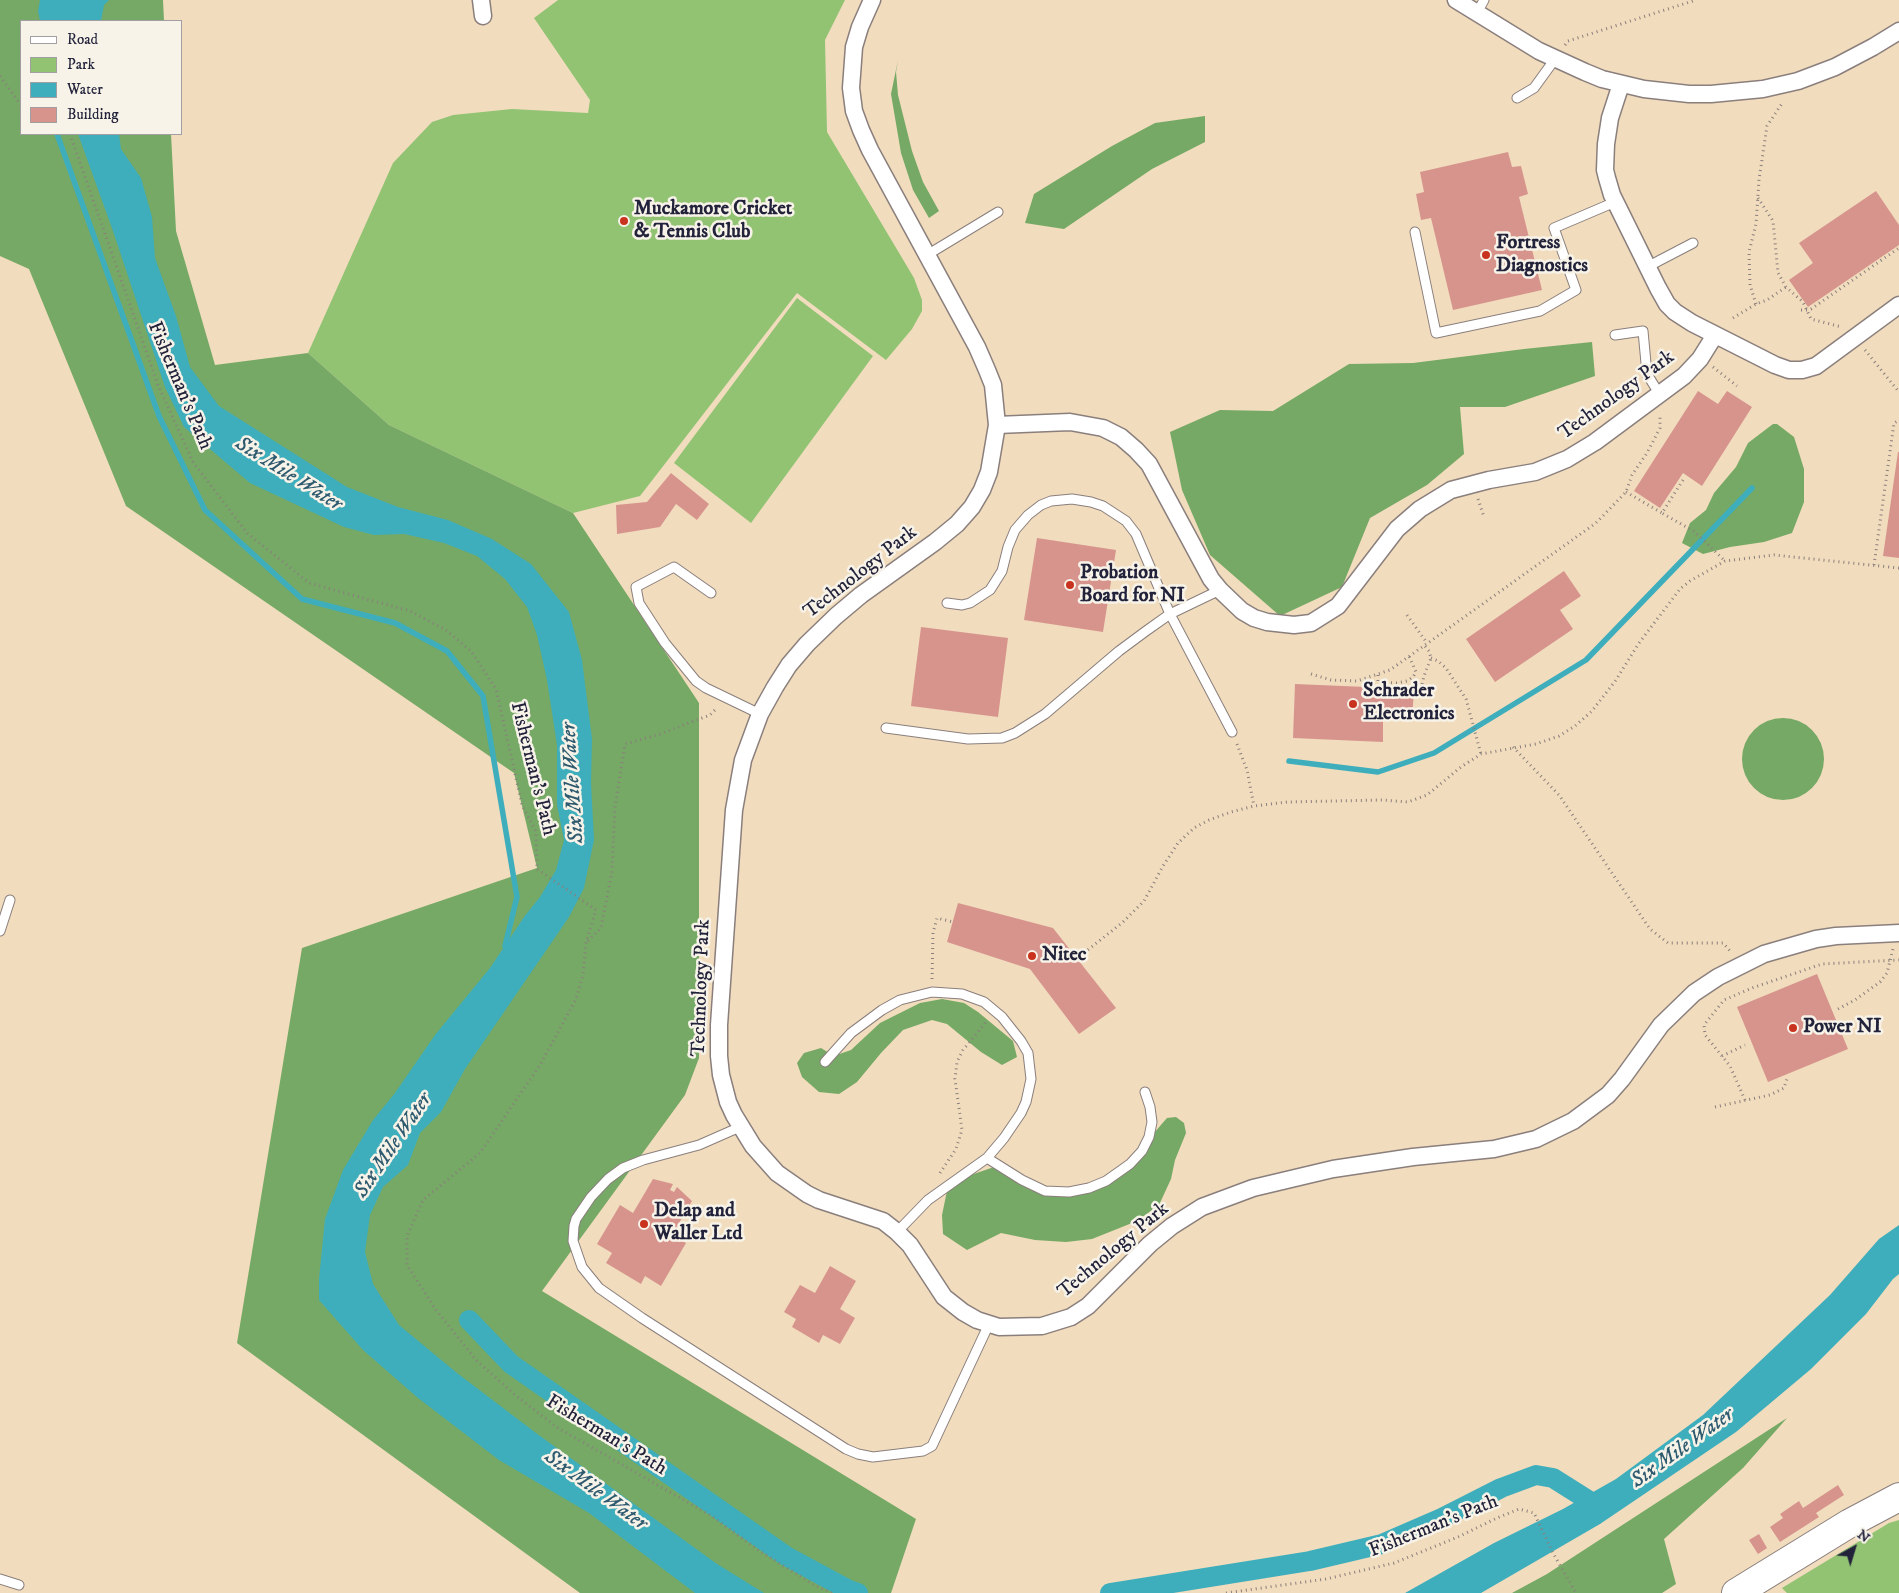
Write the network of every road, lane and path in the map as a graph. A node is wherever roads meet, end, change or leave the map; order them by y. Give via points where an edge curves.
1 (872, 0) edge
2 (1456, 0) edge
3 (1696, 0) edge
4 (1480, 6) edge
5 (1895, 34) edge
6 (1554, 59) junction
7 (0, 76) edge
8 (1798, 81) junction
9 (1621, 84) junction
10 (1517, 98) dead end
11 (20, 105) edge
12 (70, 135) edge
13 (1758, 198) junction
14 (1615, 202) junction
15 (998, 212) dead end
16 (1415, 232) dead end
17 (1693, 243) dead end
18 (1899, 248) edge
19 (927, 255) junction
20 (1647, 267) junction
21 (1786, 287) junction
22 (1756, 304) junction
23 (1899, 305) edge
24 (1801, 310) dead end
25 (1808, 310) junction
26 (1733, 318) dead end
27 (1615, 335) dead end
28 (1715, 335) junction
29 (1855, 337) junction
30 (1700, 359) junction
31 (1737, 386) dead end
32 (1899, 392) edge
33 (1660, 395) junction
34 (1899, 420) edge
35 (997, 425) junction
36 (1683, 480) dead end
37 (1626, 492) junction
38 (1662, 513) junction
39 (1725, 561) junction
40 (1874, 565) junction
41 (1899, 568) edge
42 (1220, 590) junction
43 (711, 593) dead end
44 (946, 602) dead end
45 (1170, 614) junction
46 (1407, 615) dead end
47 (1426, 644) junction
48 (1409, 656) junction
49 (1431, 658) junction
50 (1310, 674) dead end
51 (1378, 675) junction
52 (1421, 689) dead end
53 (726, 698) junction
54 (760, 714) junction
55 (886, 728) dead end
56 (1232, 732) joint
57 (1513, 747) junction
58 (1481, 754) junction
59 (1254, 806) junction
60 (10, 900) dead end
61 (953, 922) dead end
62 (0, 931) edge
63 (1897, 933) edge
64 (587, 941) junction
65 (1084, 953) dead end
66 (1734, 957) dead end
67 (1899, 960) edge
68 (1891, 961) junction
69 (932, 992) junction
70 (1838, 1009) dead end
71 (995, 1011) junction
72 (1745, 1046) dead end
73 (1722, 1056) junction
74 (825, 1062) dead end
75 (1787, 1079) dead end
76 (1145, 1092) dead end
77 (1745, 1100) junction
78 (1715, 1107) dead end
79 (740, 1127) junction
80 (987, 1158) junction
81 (935, 1179) dead end
82 (897, 1232) junction
83 (989, 1324) junction
84 (1899, 1497) edge
85 (0, 1579) edge
86 (19, 1585) dead end
87 (832, 1593) edge
88 (1226, 1593) edge
89 (1576, 1593) edge
90 (1736, 1593) edge

1 - 19 street, Technology Park via 854,48 851,88 854,110 870,150
2 - 4 street
3 - 6 path via 1568,41
4 - 6 street
5 - 8 street via 1835,66
6 - 9 street
6 - 10 lane via 1534,88
7 - 11 path
8 - 9 street via 1763,90 1711,94 1668,92
8 - 13 path via 1767,126
9 - 14 street via 1610,118 1605,158
12 - 64 path, Fisherman's Path via 158,385 193,462 247,533 309,583 410,611 446,630 471,651 496,689 522,805 536,832 537,869 596,910
13 - 21 path via 1773,221 1778,274
13 - 22 path via 1749,252 1750,285
14 - 16 lane via 1554,228 1576,290 1540,310 1436,333
14 - 20 street
15 - 19 lane
17 - 20 lane
18 - 25 path
19 - 35 street, Technology Park via 987,370 993,385
20 - 28 street via 1667,304
21 - 22 path
21 - 25 path
22 - 26 path
23 - 29 street
24 - 25 path
25 - 29 path via 1811,319 1847,328
27 - 33 lane via 1643,331 1647,374
28 - 29 street via 1789,370 1816,366
28 - 30 street, Technology Park
29 - 32 path
30 - 31 path
30 - 33 street, Technology Park
33 - 37 path via 1660,428 1632,475
33 - 42 street, Technology Park via 1568,459 1535,472 1451,490 1420,509 1398,529 1338,606 1310,623 1267,622 1242,611
34 - 40 path via 1894,424
35 - 42 street, Technology Park via 1070,422 1103,428 1121,437 1149,464
35 - 54 street, Technology Park via 989,472 972,507 936,542 861,595 818,633 789,665
36 - 38 path
37 - 38 path
37 - 47 path via 1596,523
38 - 39 path via 1695,532
39 - 40 path via 1774,555
39 - 57 path via 1680,589 1616,680 1592,711 1575,726 1536,744
40 - 41 path
42 - 45 lane
43 - 53 lane via 674,567 636,587 639,603 680,663 696,682
44 - 45 lane via 970,603 990,590 1002,571 1012,536 1034,509 1051,501 1077,499 1103,506 1129,524
45 - 55 lane via 1119,651 1045,714 1002,738 968,739
45 - 56 lane
46 - 47 path
47 - 48 path
47 - 49 path
48 - 51 path
48 - 51 path via 1416,672 1407,681 1378,682
49 - 52 path
49 - 58 path via 1446,668 1466,699
50 - 51 path via 1331,680 1357,681
53 - 54 lane
53 - 64 path via 710,715 625,744 615,807 612,871 601,928
54 - 79 street, Technology Park via 743,760 734,810 719,1025 721,1075 728,1102
56 - 59 path via 1247,770
57 - 58 path
57 - 66 path via 1559,795 1650,929 1668,943 1724,943
58 - 59 path via 1427,795 1408,802 1287,802
59 - 65 path via 1194,828 1178,843 1144,901
60 - 62 lane
61 - 69 path via 937,918 933,933
63 - 68 path
63 - 83 street, Technology Park via 1836,936 1788,946 1752,959 1718,977 1694,993 1661,1025 1608,1095 1546,1135 1494,1149 1413,1157 1252,1188 1202,1207 1172,1226 1100,1295 1071,1317 1042,1326 1007,1328
64 - 87 path, Fisherman's Path via 576,999 540,1065 480,1153 422,1200 408,1236 407,1265 436,1310 476,1360 515,1395 558,1428 710,1515 761,1552
67 - 68 path
68 - 70 path via 1880,982
68 - 73 path via 1822,964 1724,1000 1704,1025 1705,1035
69 - 71 lane via 962,994 984,1002
69 - 74 lane via 900,1000 882,1010 851,1033
71 - 80 lane via 1028,1052 1031,1078 1021,1114
71 - 81 path via 957,1062 955,1079 962,1130 956,1149
72 - 73 path
73 - 77 path
75 - 77 path via 1784,1088 1770,1095
76 - 80 lane via 1152,1122 1149,1138 1130,1164 1106,1181 1069,1192 1045,1191
77 - 78 path
79 - 82 street, Technology Park via 777,1173 807,1194 883,1221
79 - 83 lane via 706,1143 623,1168 591,1196 576,1219 573,1241 582,1267 599,1288 846,1449 873,1457 923,1451 932,1446
80 - 82 lane via 928,1200
82 - 83 street, Technology Park via 910,1245 944,1297 963,1312
84 - 90 highway via 1850,1522
85 - 86 lane
88 - 89 path, Fisherman's Path via 1326,1579 1394,1563 1519,1509 1534,1513

